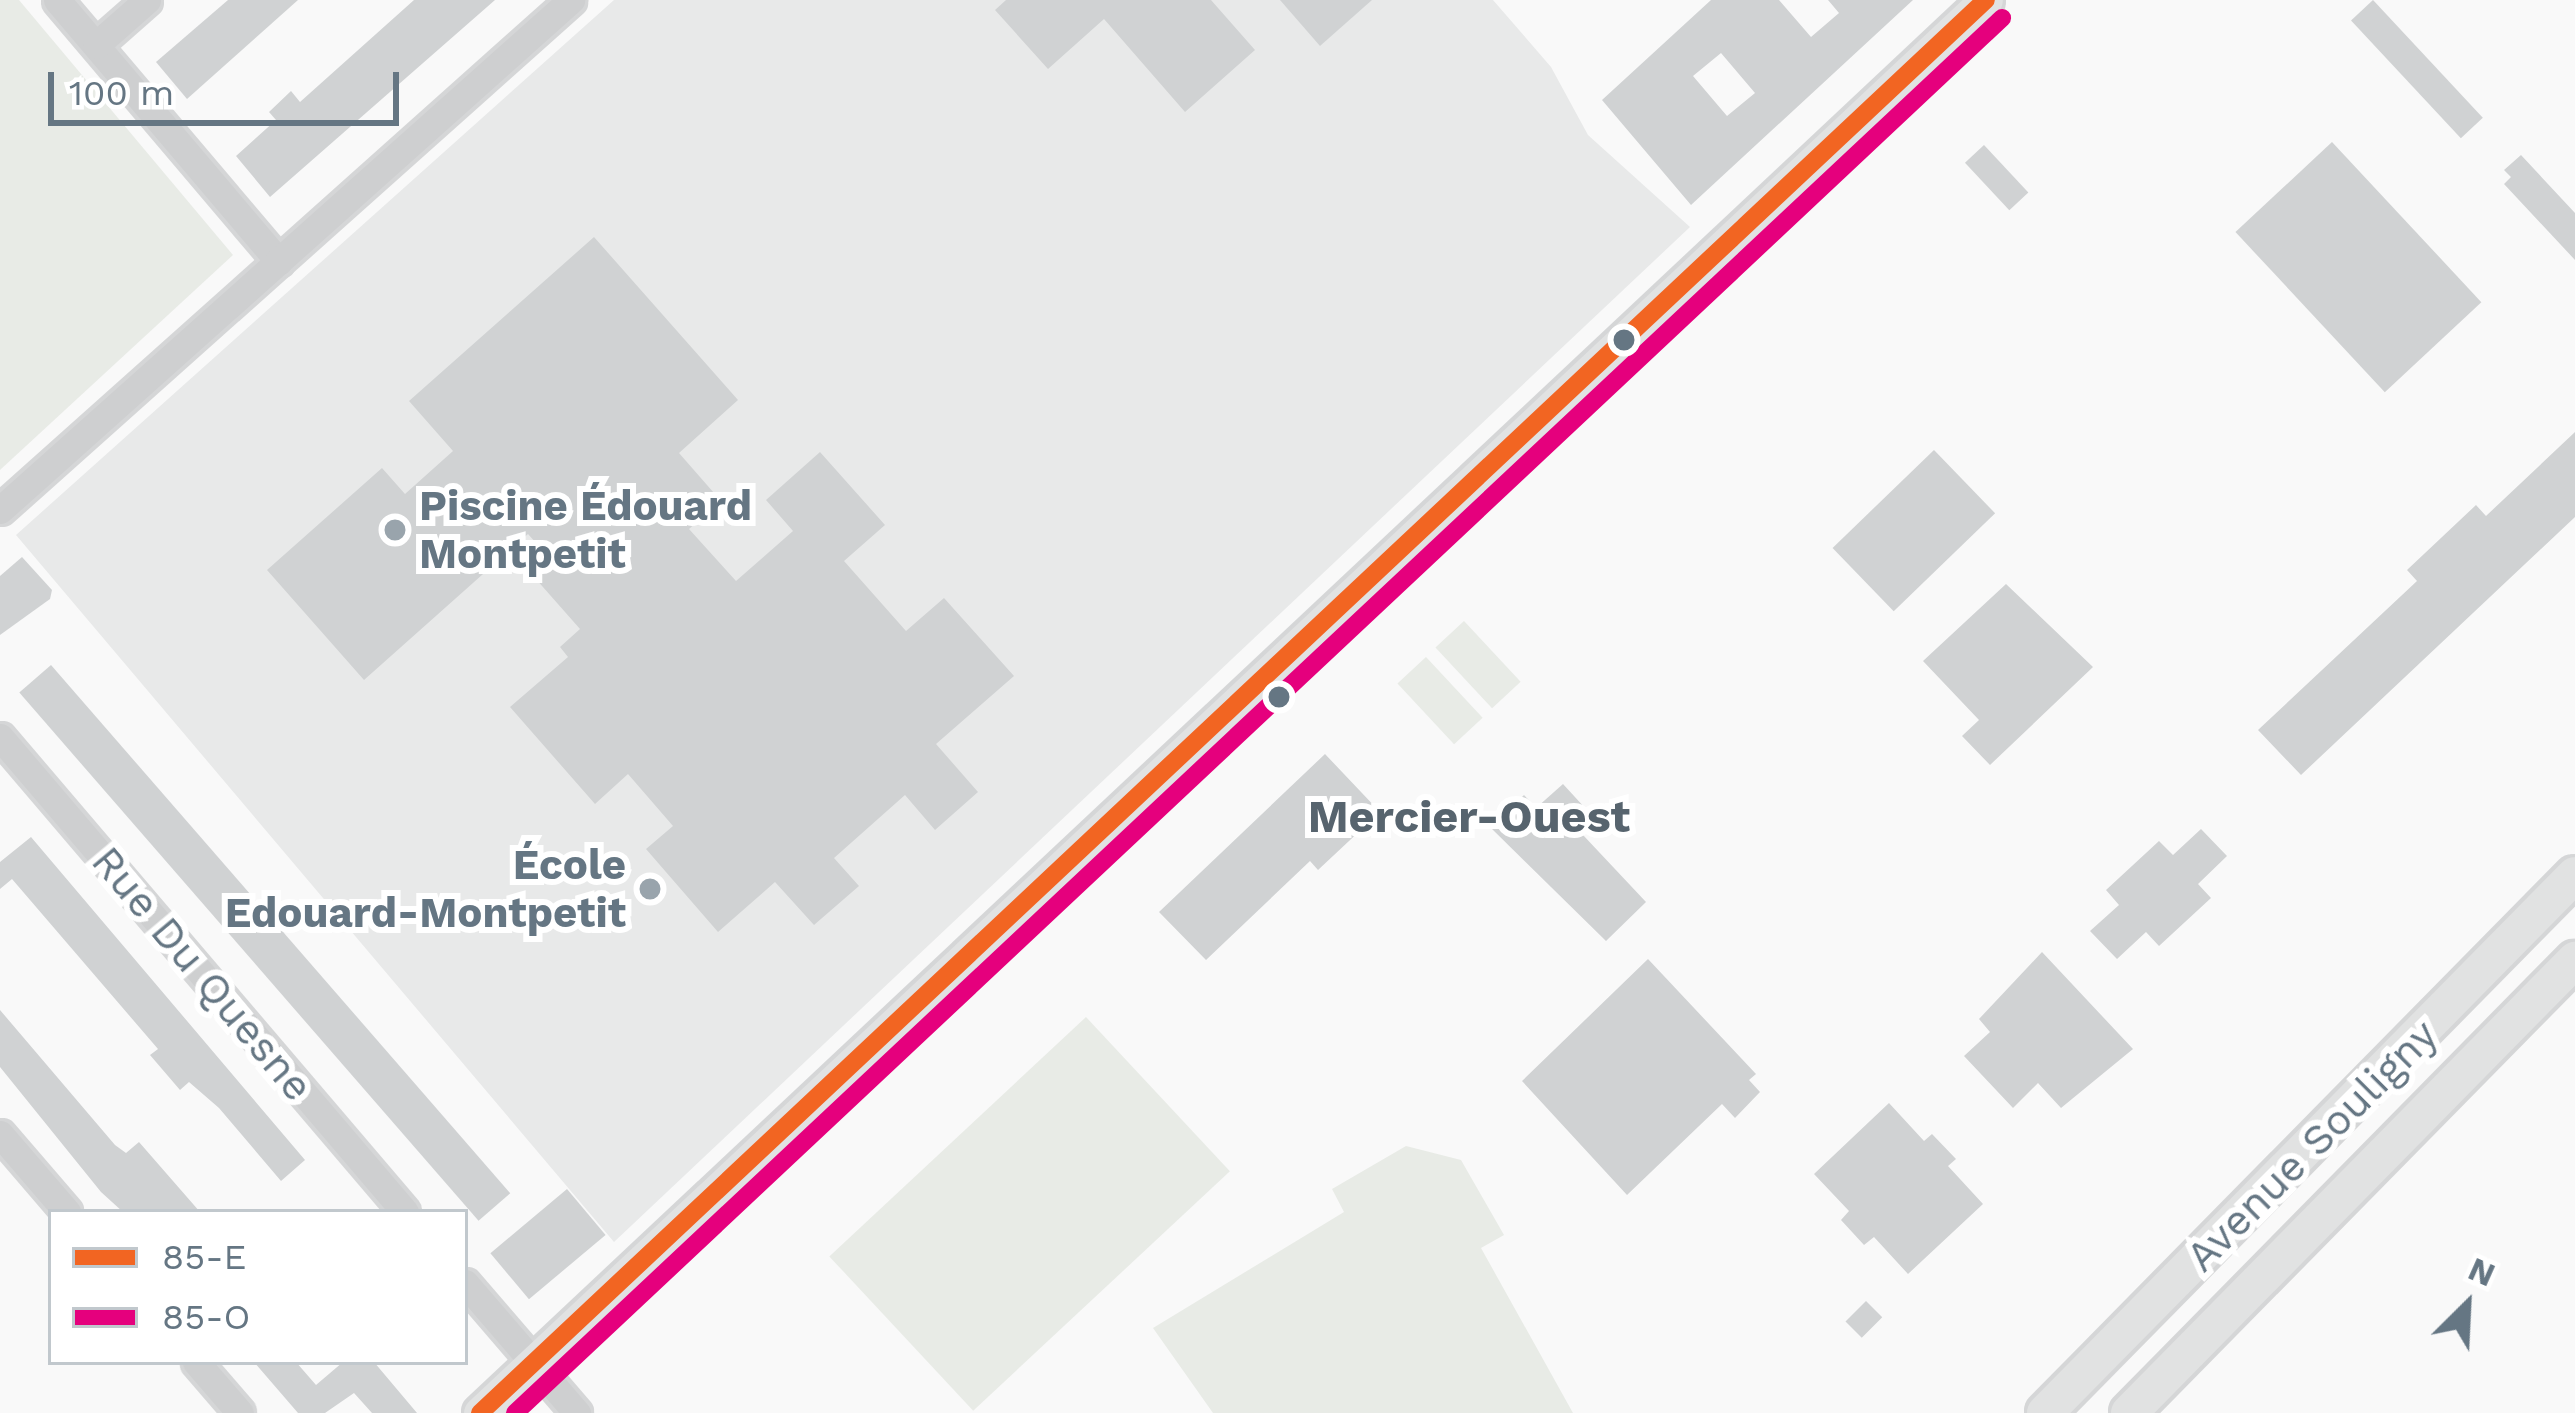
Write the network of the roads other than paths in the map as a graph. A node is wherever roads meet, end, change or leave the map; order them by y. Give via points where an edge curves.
1 (57, 0) edge
2 (147, 0) edge
3 (571, 0) edge
4 (1986, 0) edge
5 (96, 45) junction
6 (279, 262) junction
7 (0, 509) edge
8 (0, 737) edge
9 (2575, 874) edge
10 (2575, 960) edge
11 (0, 1134) edge
12 (64, 1209) edge
13 (402, 1209) edge
14 (468, 1286) edge
15 (199, 1365) edge
16 (536, 1365) junction
17 (240, 1413) edge
18 (480, 1413) edge
19 (577, 1413) edge
20 (2045, 1413) edge
21 (2128, 1413) edge

1 - 5 street
2 - 5 street
3 - 6 street
4 - 16 main road
5 - 6 street
6 - 7 street
8 - 13 street, Rue Du Quesne
9 - 20 highway, Avenue Souligny
10 - 21 highway, Avenue Souligny
11 - 12 street
14 - 16 street
15 - 17 street
16 - 18 main road
16 - 19 street

